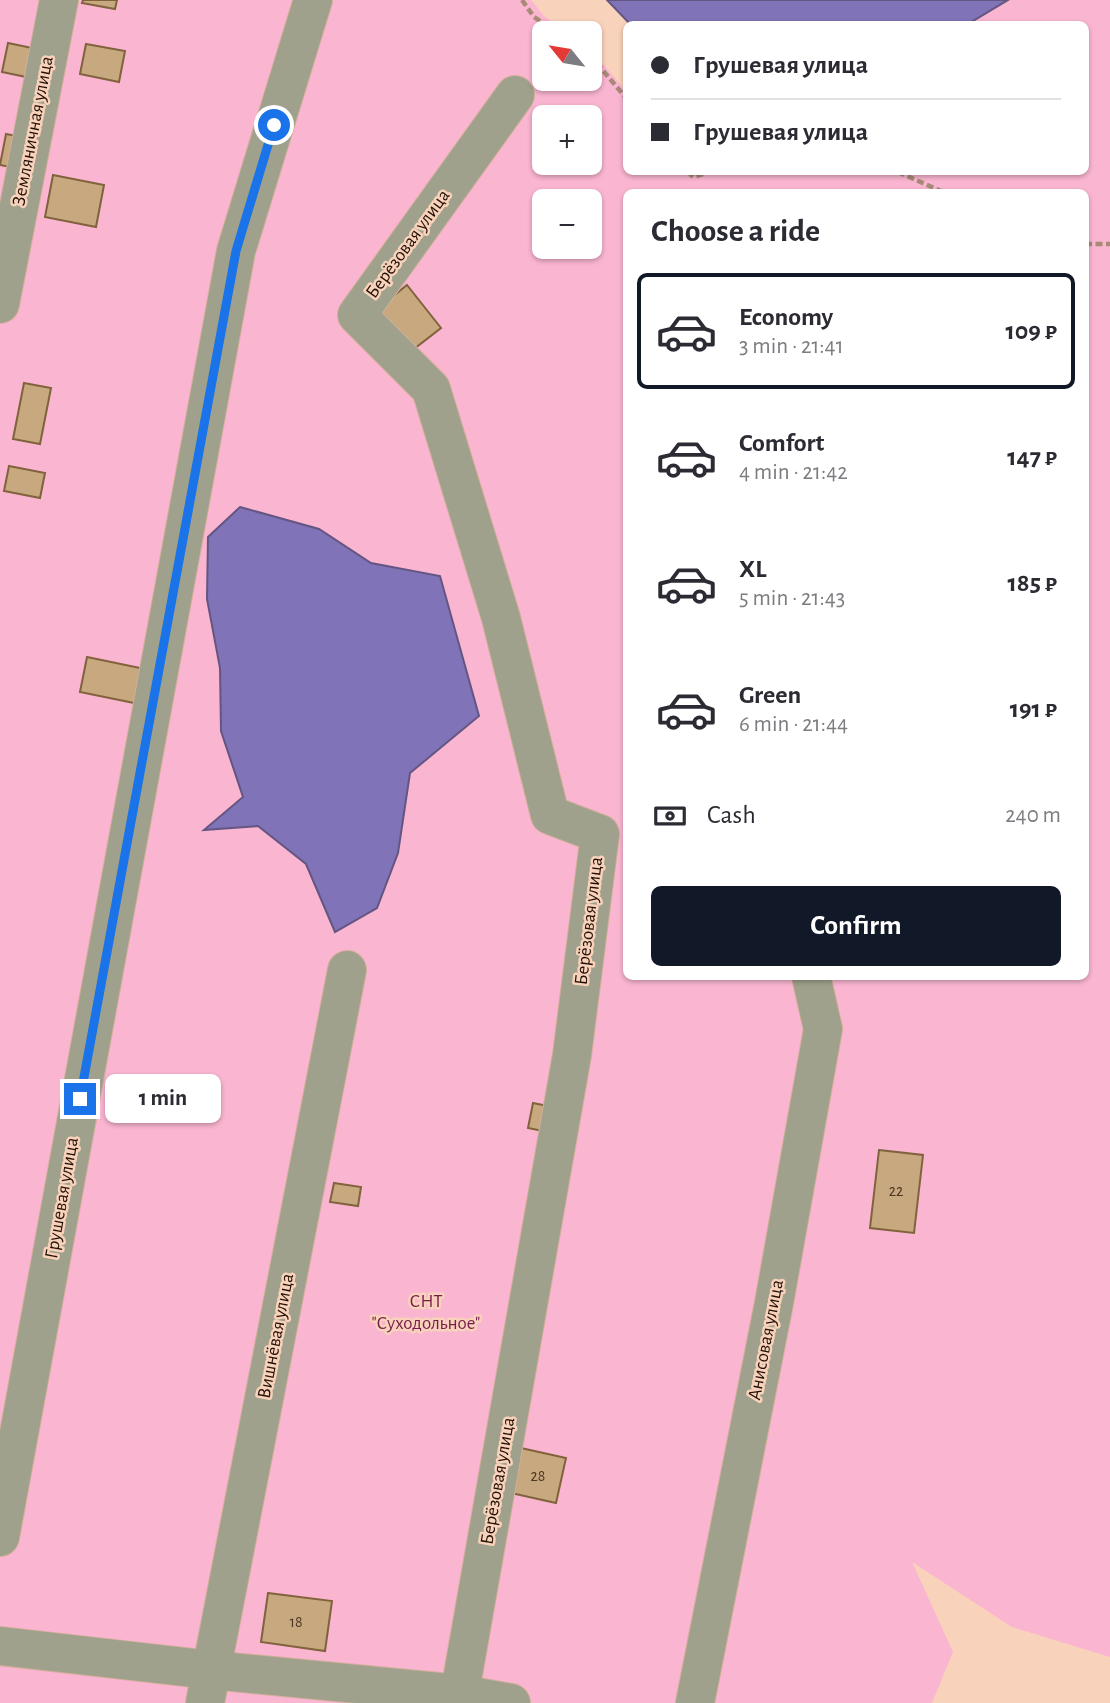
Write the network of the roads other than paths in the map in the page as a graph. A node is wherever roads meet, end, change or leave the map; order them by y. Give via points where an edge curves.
1 (59, 0) edge
2 (313, 0) edge
3 (515, 95) dead end
4 (0, 304) edge
5 (347, 970) dead end
6 (812, 980) edge
7 (0, 1536) edge
8 (0, 1646) edge
9 (208, 1687) edge
10 (459, 1699) edge
11 (511, 1703) edge
12 (695, 1703) edge

1 - 4 street, Земляничная улица
2 - 7 street, Грушевая улица via 236,251
3 - 10 street, Берёзовая улица via 357,315 431,389 501,618 550,816 600,834 572,1055
5 - 9 street, Вишнёвая улица
6 - 12 street, Анисовая улица via 823,1029
8 - 9 street
9 - 10 street
10 - 11 street

